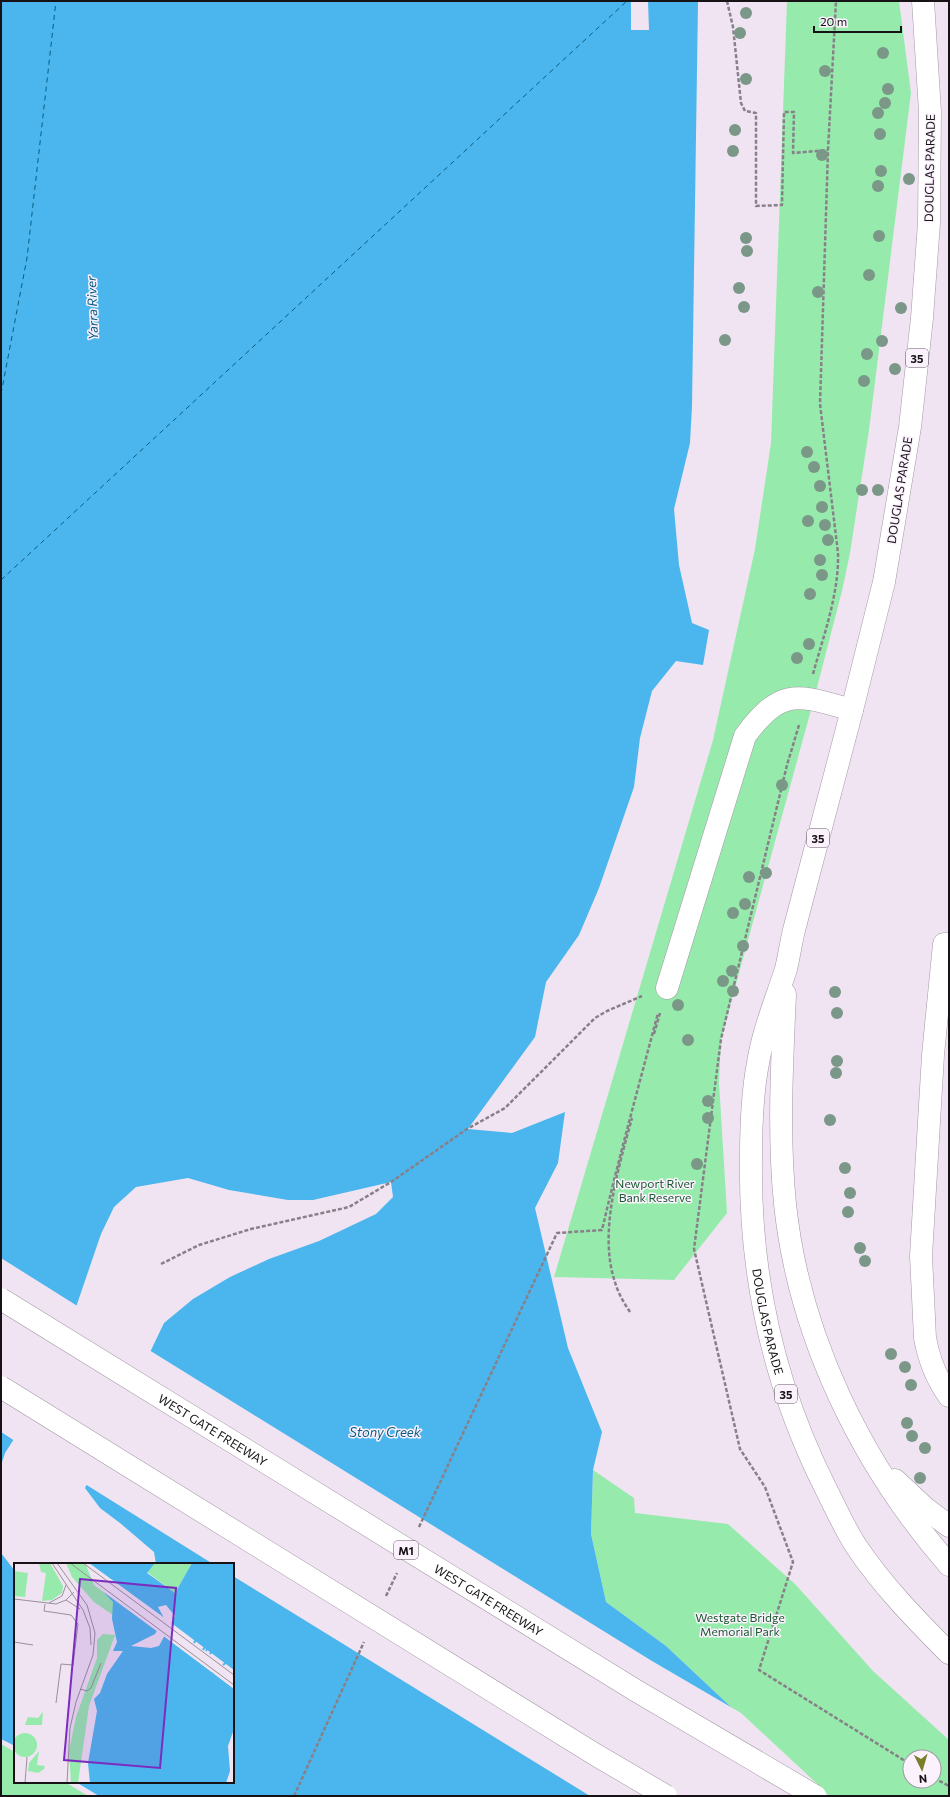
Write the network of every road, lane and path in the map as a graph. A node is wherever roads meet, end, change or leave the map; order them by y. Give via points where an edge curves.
1 (727, 1) edge
2 (836, 1) edge
3 (923, 1) edge
4 (852, 710) junction
5 (949, 944) edge
6 (786, 967) junction
7 (667, 988) joint
8 (637, 997) dead end
9 (557, 1233) dead end
10 (161, 1264) dead end
11 (1, 1299) edge
12 (630, 1312) dead end
13 (1, 1387) edge
14 (949, 1396) edge
15 (859, 1435) junction
16 (949, 1526) edge
17 (419, 1528) dead end
18 (949, 1566) edge
19 (398, 1570) dead end
20 (385, 1598) dead end
21 (365, 1641) dead end
22 (949, 1653) edge
23 (294, 1796) edge
24 (666, 1796) edge
25 (815, 1796) edge

1 - 2 path via 733,27 741,103 745,111 756,113 756,206 782,205 784,112 794,112 793,153 828,150
3 - 4 main road, DOUGLAS PARADE / 35 via 930,112 929,223 922,318 908,440 884,582
4 - 6 main road, DOUGLAS PARADE / 35
4 - 7 main road via 807,698 783,700 766,712 745,736
5 - 14 main road via 944,944 933,1055 921,1256 925,1338 935,1374
6 - 15 main road, DOUGLAS PARADE / 35 via 781,1148 788,1227 798,1279 811,1322 842,1403
6 - 22 main road, DOUGLAS PARADE / 35 via 758,1062 751,1136 752,1235 765,1321 805,1446 838,1514 857,1546 890,1590
7 - 12 path via 624,1149 609,1231 612,1271 618,1290
8 - 10 path via 589,1024 505,1108 467,1129 391,1182 349,1207 251,1229 199,1245
9 - 17 path
11 - 25 main road, WEST GATE FREEWAY / M1, bridge via 634,1690
13 - 24 main road, bridge
15 - 16 main road via 894,1479
15 - 18 main road, DOUGLAS PARADE / 35 via 896,1499
19 - 20 path
21 - 23 path

